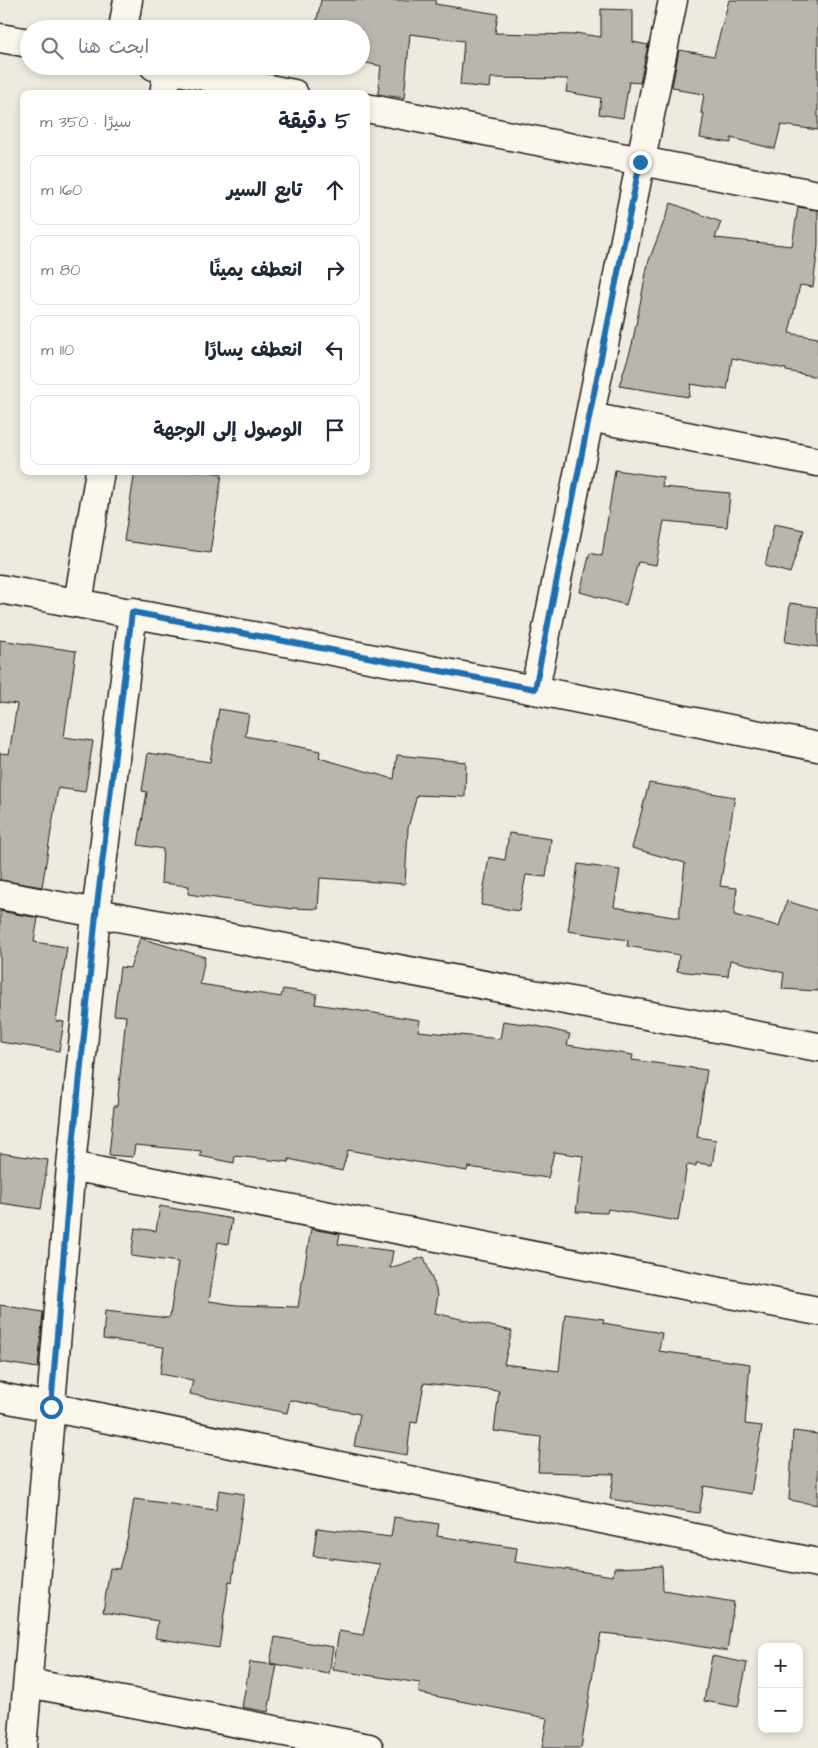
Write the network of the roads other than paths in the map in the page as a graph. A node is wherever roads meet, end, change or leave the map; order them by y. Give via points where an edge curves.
1 (128, 0) edge
2 (673, 0) edge
3 (125, 20) edge
4 (0, 38) edge
5 (20, 41) edge
6 (162, 76) edge
7 (265, 90) edge
8 (370, 109) edge
9 (640, 162) junction
10 (818, 195) edge
11 (590, 417) junction
12 (818, 462) edge
13 (99, 475) edge
14 (0, 589) edge
15 (78, 603) junction
16 (132, 612) junction
17 (535, 689) junction
18 (818, 747) edge
19 (0, 895) edge
20 (96, 914) junction
21 (818, 1047) edge
22 (71, 1166) junction
23 (818, 1311) edge
24 (0, 1397) edge
25 (51, 1407) junction
26 (818, 1563) edge
27 (28, 1683) junction
28 (22, 1748) edge
29 (369, 1748) edge

1 - 3 street
2 - 9 street
4 - 5 street
6 - 7 street
8 - 9 street
9 - 10 street
9 - 11 street
11 - 12 street
11 - 17 street
13 - 15 street
14 - 15 street
15 - 16 street
16 - 17 street
16 - 20 street
17 - 18 street
19 - 20 street
20 - 21 street
20 - 22 street
22 - 23 street
22 - 25 street
24 - 25 street
25 - 26 street
25 - 27 street
27 - 28 street
27 - 29 street

